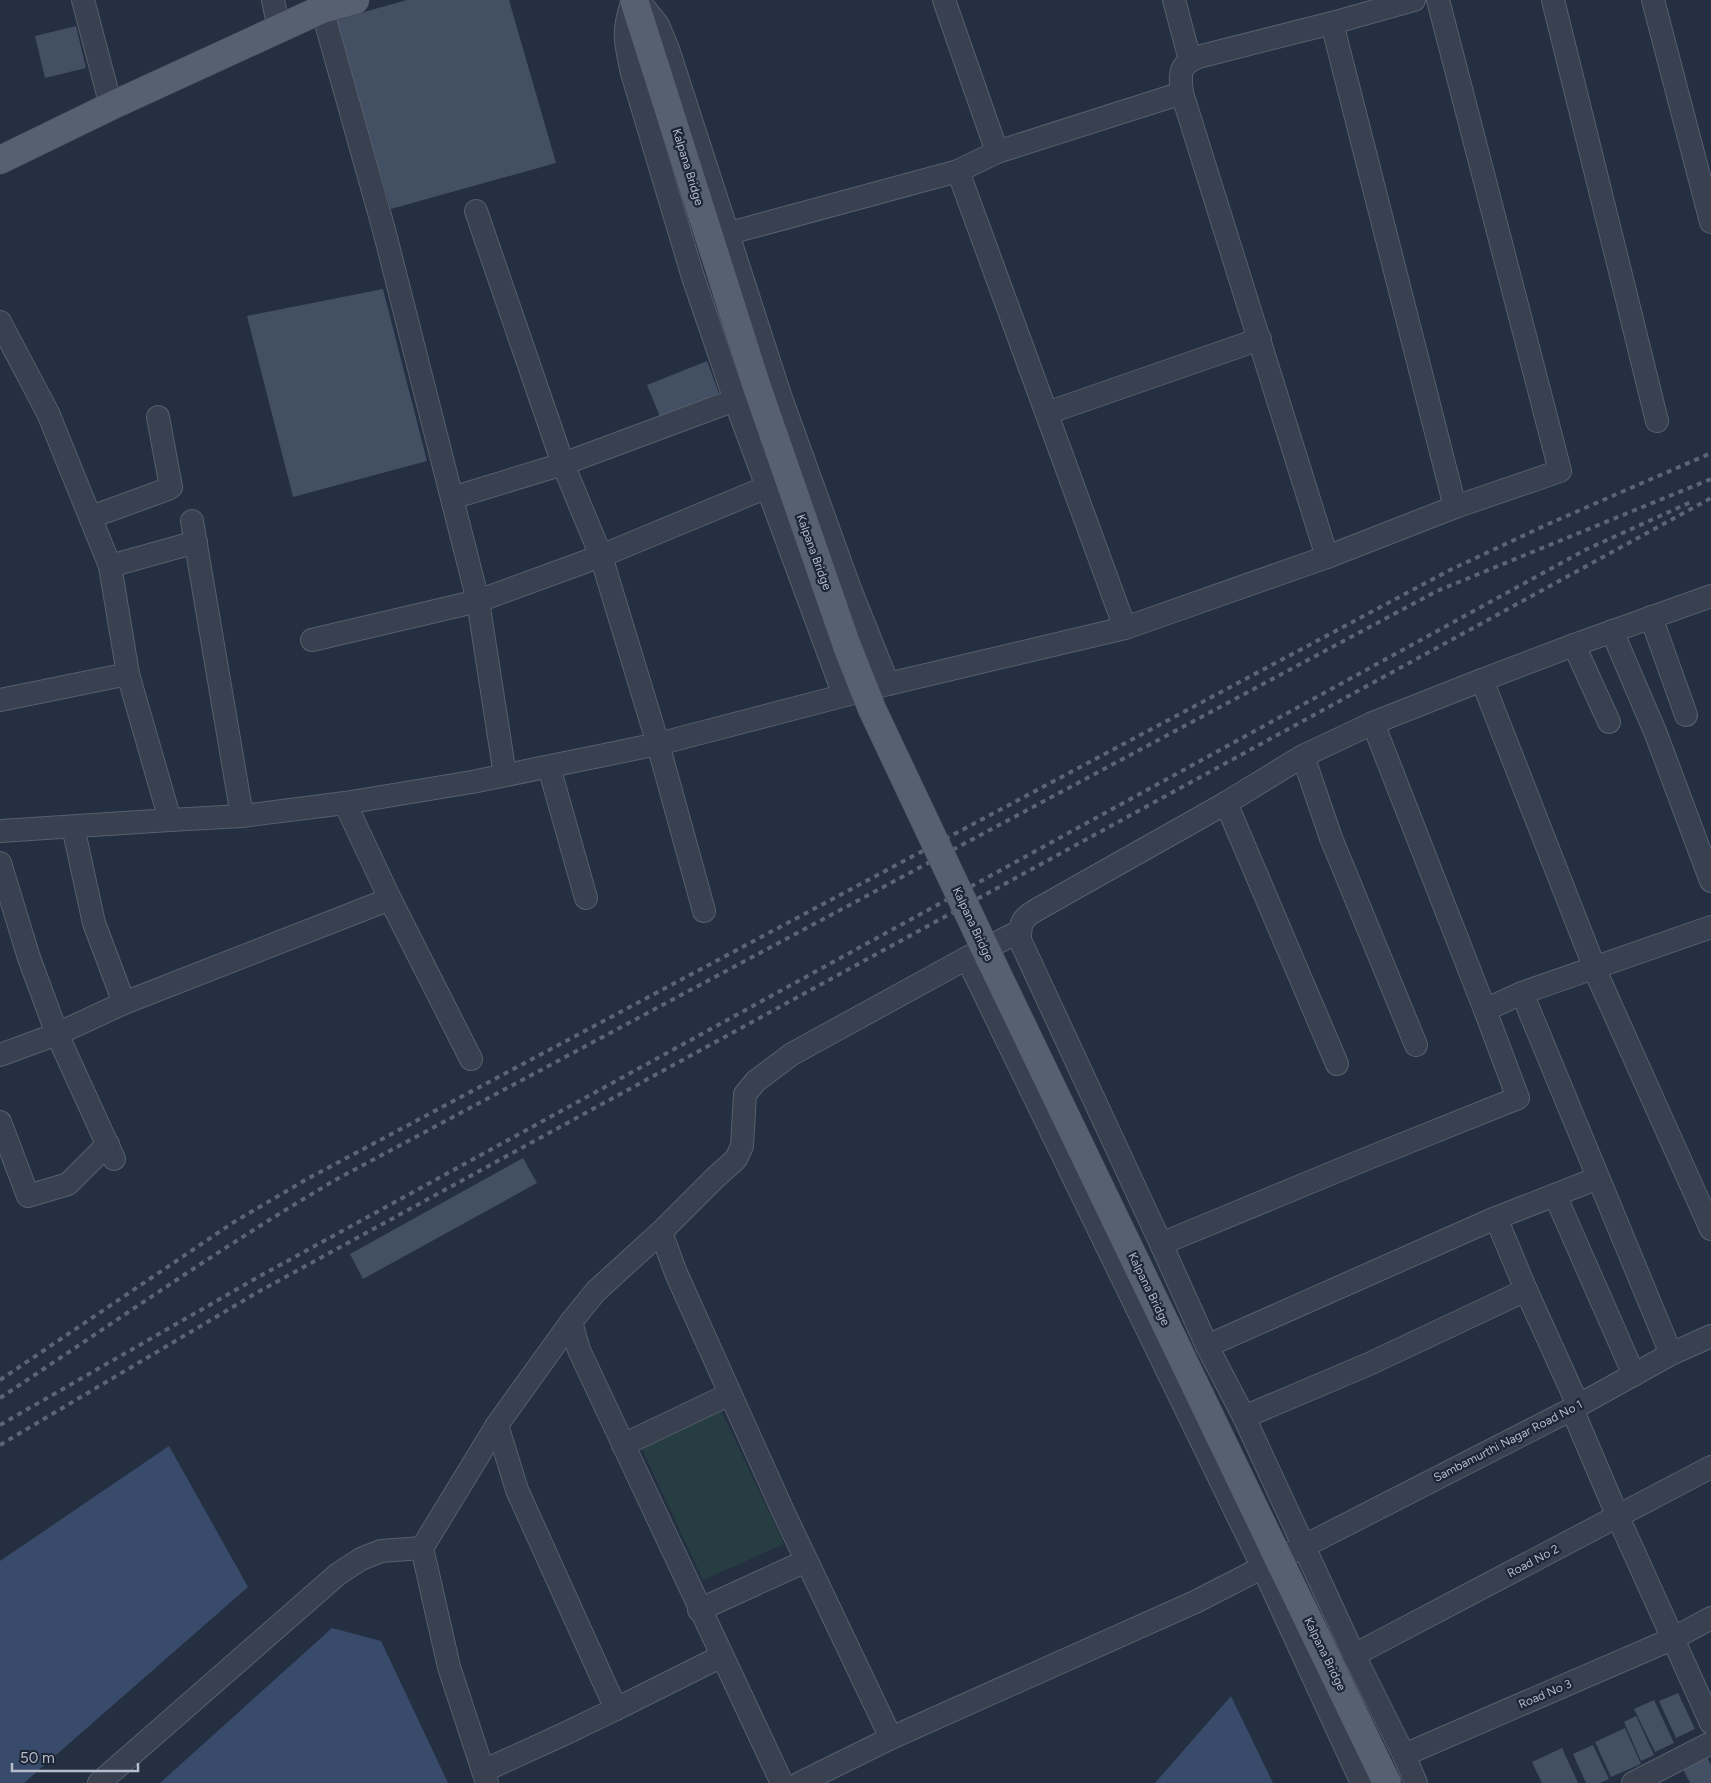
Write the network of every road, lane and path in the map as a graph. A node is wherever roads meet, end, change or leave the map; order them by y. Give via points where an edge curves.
1 (83, 0) edge
2 (273, 0) edge
3 (354, 0) edge
4 (633, 0) edge
5 (638, 0) edge
6 (944, 0) edge
7 (1174, 0) edge
8 (1414, 0) edge
9 (1438, 0) edge
10 (1553, 0) edge
11 (1653, 0) edge
12 (322, 9) junction
13 (1332, 24) junction
14 (279, 29) junction
15 (1190, 60) junction
16 (1182, 93) junction
17 (111, 106) junction
18 (997, 152) junction
19 (0, 160) edge
20 (958, 171) junction
21 (476, 211) dead end
22 (1711, 222) edge
23 (726, 234) junction
24 (0, 322) edge
25 (1260, 339) junction
26 (736, 400) junction
27 (1047, 413) junction
28 (158, 417) dead end
29 (1657, 421) dead end
30 (564, 464) junction
31 (767, 487) junction
32 (452, 498) junction
33 (1455, 507) junction
34 (90, 517) junction
35 (601, 556) junction
36 (1327, 557) junction
37 (110, 566) junction
38 (1711, 596) edge
39 (478, 601) junction
40 (1651, 617) junction
41 (1125, 628) junction
42 (1612, 631) junction
43 (312, 640) dead end
44 (1574, 645) junction
45 (128, 674) junction
46 (1482, 680) junction
47 (888, 684) junction
48 (844, 695) junction
49 (0, 700) edge
50 (1686, 715) dead end
51 (1609, 722) dead end
52 (1373, 723) junction
53 (658, 744) junction
54 (1303, 756) junction
55 (549, 766) junction
56 (505, 775) junction
57 (345, 803) junction
58 (1226, 803) junction
59 (242, 816) junction
60 (170, 820) junction
61 (73, 827) junction
62 (0, 831) edge
63 (0, 863) edge
64 (1711, 881) edge
65 (586, 898) dead end
66 (390, 899) junction
67 (704, 911) dead end
68 (1711, 927) edge
69 (1020, 931) junction
70 (979, 960) junction
71 (1594, 968) junction
72 (1522, 993) junction
73 (124, 1003) junction
74 (1485, 1010) junction
75 (58, 1034) junction
76 (1416, 1045) dead end
77 (0, 1055) edge
78 (471, 1059) dead end
79 (1337, 1064) dead end
80 (0, 1122) edge
81 (1598, 1178) junction
82 (1555, 1195) junction
83 (1496, 1218) junction
84 (1711, 1229) edge
85 (661, 1232) junction
86 (1162, 1246) junction
87 (1526, 1290) junction
88 (571, 1322) junction
89 (1711, 1336) edge
90 (1207, 1346) junction
91 (1671, 1354) junction
92 (1634, 1375) junction
93 (730, 1394) junction
94 (1575, 1407) junction
95 (1244, 1417) junction
96 (497, 1425) junction
97 (623, 1445) junction
98 (1711, 1467) edge
99 (1618, 1517) junction
100 (1304, 1547) junction
101 (422, 1548) junction
102 (806, 1561) junction
103 (1274, 1562) junction
104 (699, 1610) junction
105 (1711, 1618) edge
106 (1672, 1639) junction
107 (1354, 1655) junction
108 (722, 1656) junction
109 (616, 1709) junction
110 (1711, 1723) edge
111 (891, 1738) junction
112 (1711, 1743) edge
113 (1404, 1755) junction
114 (485, 1777) edge
115 (99, 1783) edge
116 (782, 1783) edge
117 (800, 1783) edge
118 (1362, 1783) edge
119 (1387, 1783) edge
120 (1416, 1783) edge
121 (1633, 1783) edge

1 - 17 street
2 - 14 street
3 - 12 main road
4 - 26 street via 626,20 625,44 632,73 693,277
4 - 70 main road, Kalpana Bridge, bridge via 756,384 847,646
5 - 23 street via 658,25 668,50
6 - 18 street
7 - 15 street
8 - 13 street
9 - 33 street via 1560,471
10 - 29 street
11 - 22 street
12 - 14 main road
12 - 32 street via 384,230
13 - 15 street
13 - 33 street
14 - 17 main road
15 - 16 street via 1180,75
16 - 18 street
16 - 25 street
17 - 19 main road
18 - 20 street
20 - 23 street
20 - 27 street
21 - 30 street
23 - 47 street via 780,395
24 - 34 street via 48,413
25 - 27 street
25 - 36 street
26 - 30 street
26 - 31 street
27 - 41 street
28 - 34 street via 171,487
30 - 32 street
30 - 35 street
31 - 35 street
31 - 48 street
32 - 39 street
33 - 36 street
34 - 37 street
35 - 39 street
35 - 53 street
36 - 41 street
37 - 45 street
37 - 59 street via 194,532
38 - 40 street
39 - 43 street
39 - 56 street
40 - 42 street
40 - 50 street
41 - 47 street
42 - 44 street
42 - 64 street via 1656,734
44 - 46 street
44 - 51 street
45 - 49 street
45 - 60 street
46 - 52 street
46 - 71 street
47 - 48 street
48 - 53 street
52 - 54 street
52 - 74 street
53 - 55 street
53 - 67 street
54 - 58 street
54 - 76 street via 1330,838
55 - 56 street
55 - 65 street
56 - 57 street
57 - 59 street
57 - 66 street
58 - 69 street via 1027,915
58 - 79 street
59 - 60 street
60 - 61 street
61 - 62 street
61 - 73 street via 94,922
63 - 75 street via 29,958
66 - 73 street
66 - 78 street
68 - 71 street
69 - 70 street
69 - 86 street via 1020,940
70 - 85 street via 792,1054 756,1081 745,1094 742,1146 736,1159
70 - 103 main road, Kalpana Bridge
71 - 72 street
71 - 84 street
72 - 74 street
72 - 81 street
73 - 75 street
74 - 86 street via 1518,1098 1352,1164
75 - 77 street
75 - 80 street via 111,1152 68,1184 28,1196
81 - 82 street
81 - 91 street
82 - 83 street
82 - 92 street
83 - 87 street
83 - 90 street
85 - 88 street via 596,1292
85 - 93 street
86 - 90 street
87 - 94 street
87 - 95 street via 1369,1364
88 - 96 street
88 - 97 street via 579,1350
89 - 91 street, Sambamurthi Nagar Road No 1
90 - 95 street
91 - 92 street, Sambamurthi Nagar Road No 1
92 - 94 street, Sambamurthi Nagar Road No 1
93 - 97 street
93 - 102 street
94 - 99 street
94 - 100 street, Sambamurthi Nagar Road No 1
95 - 100 street
96 - 101 street
96 - 109 street via 517,1490
97 - 104 street
98 - 99 street, Road No 2
99 - 106 street
99 - 107 street, Road No 2
100 - 103 street, Sambamurthi Nagar Road No 1
100 - 107 street
101 - 114 street via 449,1667
101 - 115 street via 381,1551 361,1558 338,1574
102 - 104 street
102 - 111 street
103 - 111 street, Sambamurthi Nagar Road No 1 via 1195,1602
103 - 118 street
103 - 119 main road, Kalpana Bridge
104 - 108 street
105 - 106 street, Road No 3
106 - 110 street
106 - 113 street, Road No 3
107 - 113 street
108 - 109 street
108 - 116 street
109 - 114 street
111 - 117 street, Sambamurthi Nagar Road No 1
112 - 121 street
113 - 120 street

